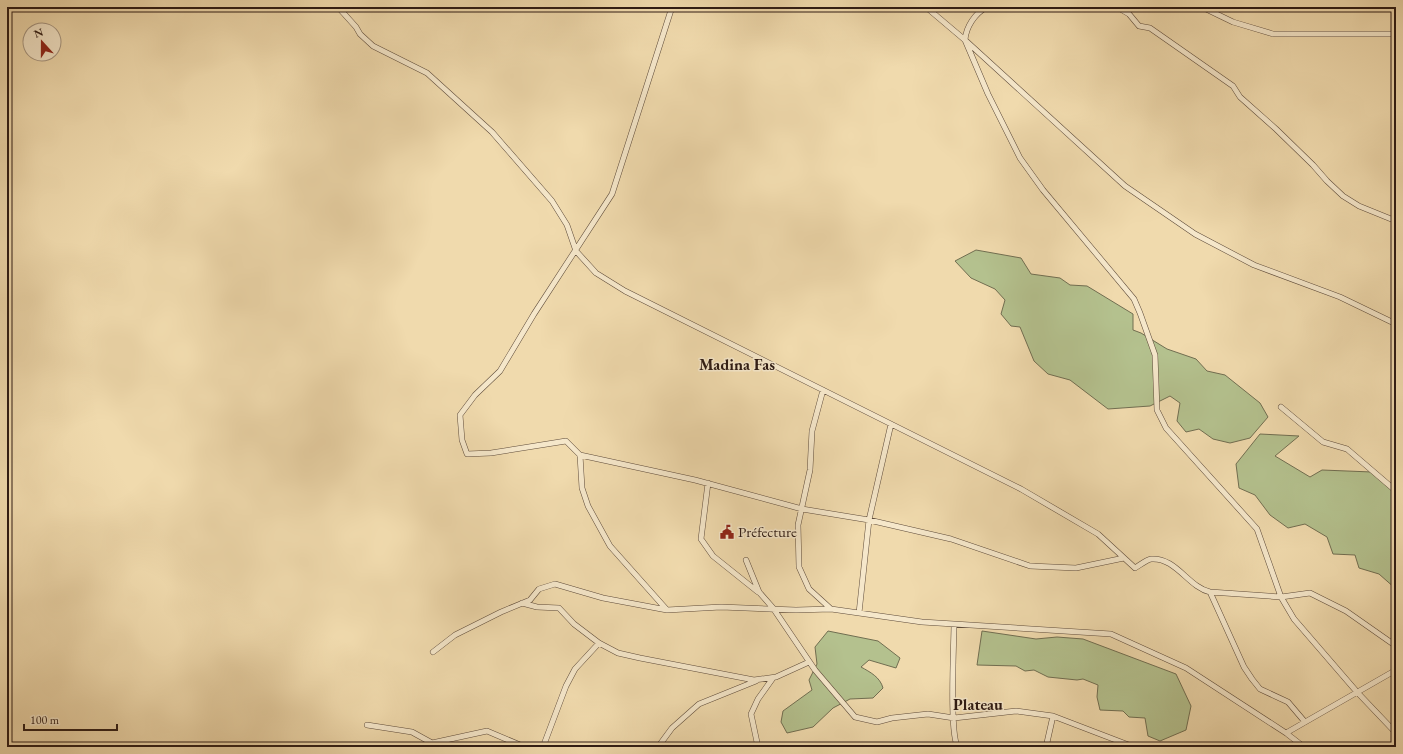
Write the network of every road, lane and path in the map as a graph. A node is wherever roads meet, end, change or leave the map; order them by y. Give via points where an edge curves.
1 (338, 7) edge
2 (672, 7) edge
3 (926, 7) edge
4 (987, 7) edge
5 (1117, 7) edge
6 (1202, 7) edge
7 (1396, 34) edge
8 (964, 40) junction
9 (1396, 221) edge
10 (576, 251) junction
11 (1396, 324) edge
12 (823, 390) junction
13 (1281, 407) dead end
14 (891, 424) junction
15 (580, 455) junction
16 (708, 483) junction
17 (1396, 491) edge
18 (802, 509) junction
19 (869, 520) junction
20 (1124, 558) junction
21 (746, 560) dead end
22 (759, 592) junction
23 (1210, 592) junction
24 (1281, 597) junction
25 (522, 603) junction
26 (773, 608) junction
27 (831, 609) junction
28 (667, 610) junction
29 (859, 613) junction
30 (954, 624) junction
31 (599, 643) junction
32 (1396, 646) edge
33 (433, 652) dead end
34 (809, 662) junction
35 (1396, 670) edge
36 (773, 678) junction
37 (761, 679) junction
38 (1357, 692) junction
39 (1053, 716) junction
40 (954, 718) junction
41 (1305, 722) junction
42 (367, 725) dead end
43 (1286, 733) junction
44 (1396, 733) edge
45 (525, 747) edge
46 (543, 747) edge
47 (658, 747) edge
48 (758, 747) edge
49 (958, 747) edge
50 (1046, 747) edge
51 (1134, 747) edge
52 (1304, 747) edge

1 - 10 street via 373,46 427,73 492,132 552,201 567,225
2 - 10 street via 612,194
3 - 8 street
4 - 8 street via 980,11 968,27
5 - 9 street via 1129,14 1139,26 1150,28 1233,86 1240,97 1343,196 1359,206
6 - 7 street via 1233,22 1273,34
8 - 11 street via 1125,186 1195,234 1254,265 1340,297
8 - 24 street via 1020,158 1043,190 1134,300 1155,355 1155,381 1160,416 1179,444 1257,529
10 - 12 street via 596,273 625,291
10 - 15 street via 500,371 460,414 462,440 467,454 491,453 566,441
12 - 14 street
12 - 18 street via 812,432 810,470
13 - 17 street via 1323,442 1347,449
14 - 19 street
14 - 20 street via 1021,489 1098,534
15 - 16 street
15 - 28 street via 582,488 588,506 610,546
16 - 18 street
16 - 22 street via 701,539 713,556
18 - 19 street
18 - 27 street via 798,525 799,566 809,589
19 - 20 street via 951,539 1030,566 1076,568
19 - 29 street
20 - 23 street via 1135,568 1150,559 1164,560 1200,590
21 - 22 street
22 - 26 street
23 - 24 street
23 - 41 street via 1252,679 1260,689 1288,702
24 - 32 street via 1310,594 1346,611
24 - 38 street via 1294,619
25 - 28 street via 530,600 539,589 555,584 603,598
25 - 31 street via 559,608 574,624
25 - 33 street via 455,635
26 - 27 street
26 - 28 street
26 - 34 street
27 - 29 street
29 - 30 street
30 - 40 street
30 - 43 street via 1111,634 1186,668
31 - 37 street via 618,653 754,680
31 - 46 street via 575,669
34 - 36 street
34 - 40 street via 855,717 877,722 928,714
35 - 38 street
36 - 37 street
36 - 48 street via 751,714
37 - 47 street via 699,704 672,728
38 - 41 street
38 - 44 street
39 - 40 street via 1016,711
39 - 50 street
39 - 51 street
40 - 49 street via 955,743
41 - 43 street
42 - 45 street via 412,732 432,743 487,732
43 - 52 street

